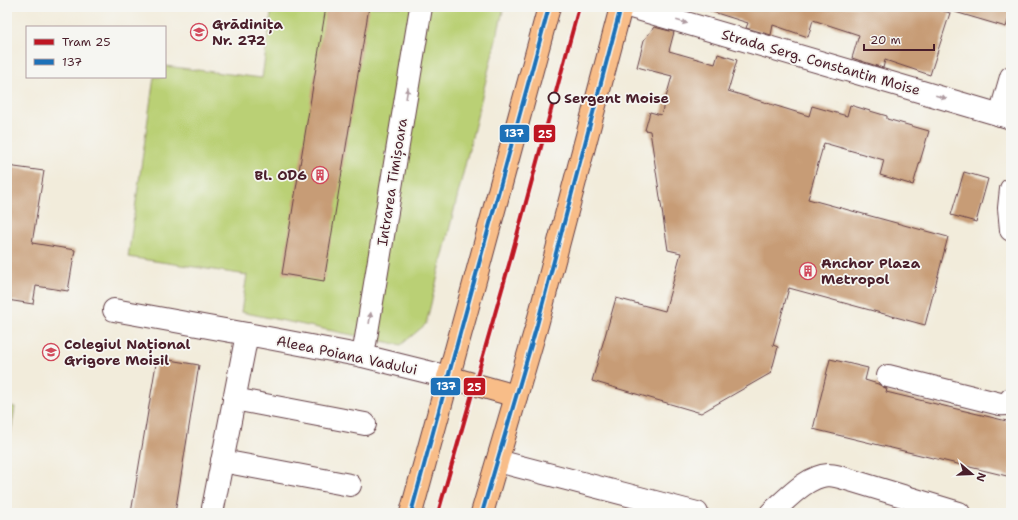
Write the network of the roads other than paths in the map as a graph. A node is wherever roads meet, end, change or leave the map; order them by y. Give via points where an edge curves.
1 (421, 7) edge
2 (549, 7) edge
3 (622, 7) edge
4 (631, 7) edge
5 (1011, 77) edge
6 (1006, 116) edge
7 (1011, 189) edge
8 (1011, 230) edge
9 (114, 310) dead end
10 (247, 334) junction
11 (364, 356) junction
12 (888, 376) dead end
13 (448, 377) junction
14 (516, 396) junction
15 (234, 399) junction
16 (1011, 399) edge
17 (365, 424) dead end
18 (222, 461) junction
19 (498, 461) junction
20 (350, 485) dead end
21 (212, 513) edge
22 (411, 513) edge
23 (482, 513) edge
24 (697, 513) edge
25 (771, 513) edge
26 (959, 513) edge

11 -> 1 street, Intrarea Timișoara
2 - 13 main road
3 - 14 main road
4 -> 6 street, Strada Serg. Constantin Moise
5 - 6 street
7 - 8 street
9 - 10 street, Aleea Poiana Vadului
10 - 11 street, Aleea Poiana Vadului
10 - 15 street
11 - 13 street, Aleea Poiana Vadului
12 - 16 street via 1000,404 1008,403
13 - 14 main road
13 - 22 main road
14 - 19 main road
15 - 17 street
15 - 18 street
18 - 20 street
18 - 21 street
19 - 23 main road
19 - 24 street
25 - 26 street via 809,480 828,475

